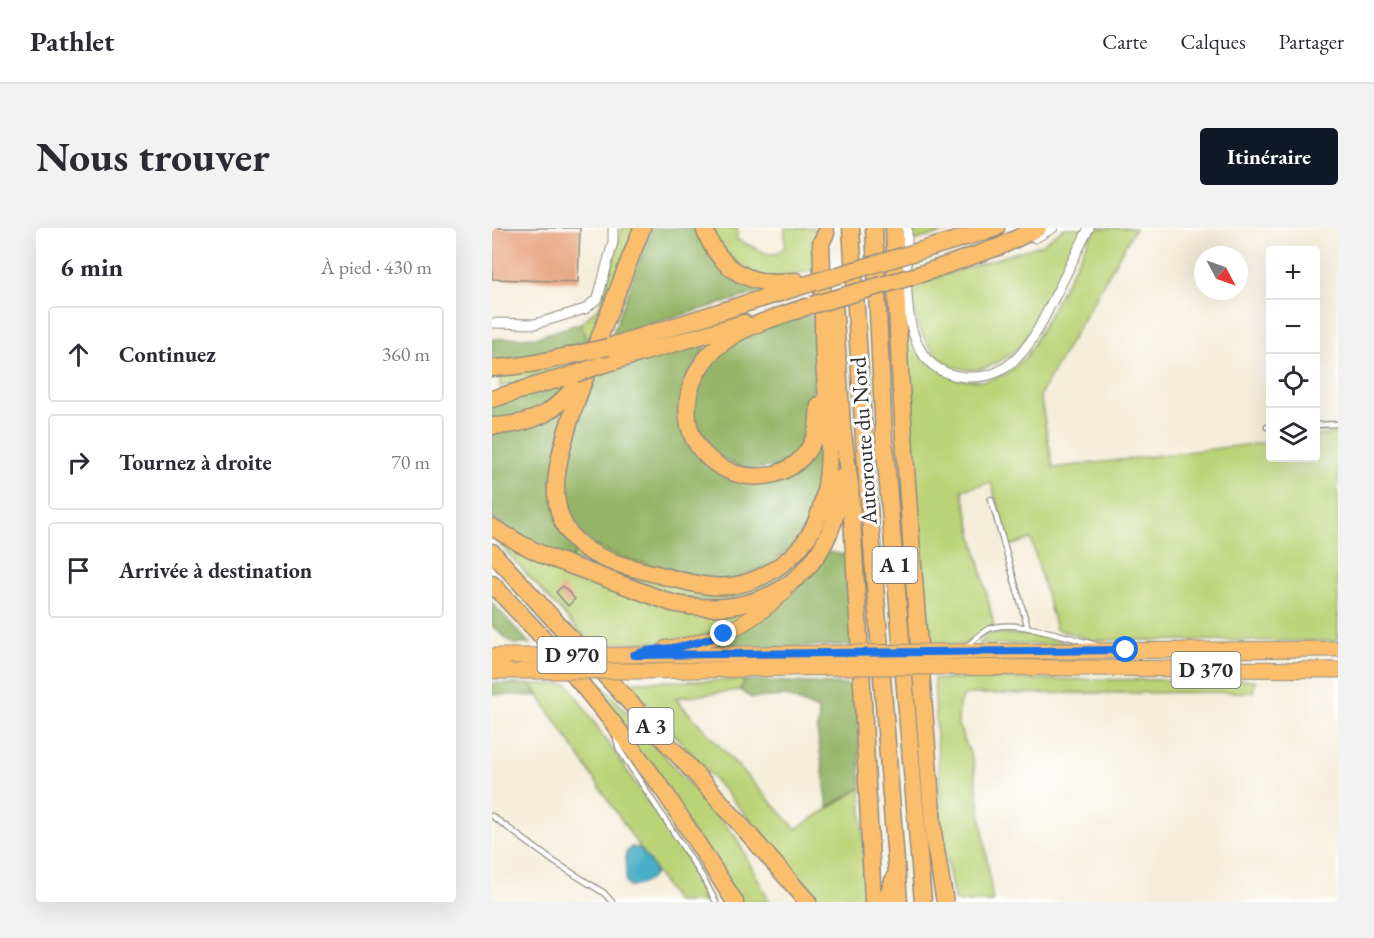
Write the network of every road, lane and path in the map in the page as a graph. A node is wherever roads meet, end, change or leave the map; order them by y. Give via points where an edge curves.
1 (613, 228) edge
2 (642, 228) edge
3 (704, 228) edge
4 (851, 228) edge
5 (874, 228) edge
6 (894, 228) edge
7 (907, 228) edge
8 (996, 228) edge
9 (1038, 228) edge
10 (1053, 228) edge
11 (1089, 228) edge
12 (826, 230) edge
13 (961, 261) junction
14 (808, 284) junction
15 (809, 306) junction
16 (492, 322) edge
17 (604, 342) junction
18 (824, 362) junction
19 (492, 368) edge
20 (492, 399) edge
21 (1338, 424) edge
22 (1320, 425) edge
23 (492, 426) edge
24 (842, 426) junction
25 (991, 499) dead end
26 (492, 527) edge
27 (492, 552) edge
28 (492, 584) edge
29 (787, 587) junction
30 (1028, 628) junction
31 (1338, 649) edge
32 (1116, 650) junction
33 (1069, 651) joint
34 (959, 652) junction
35 (634, 655) junction
36 (492, 656) edge
37 (933, 659) junction
38 (847, 660) junction
39 (1075, 669) joint
40 (1338, 670) edge
41 (492, 671) edge
42 (612, 721) junction
43 (492, 816) edge
44 (896, 876) junction
45 (612, 902) edge
46 (716, 902) edge
47 (735, 902) edge
48 (808, 902) edge
49 (873, 902) edge
50 (885, 902) edge
51 (899, 902) edge
52 (923, 902) edge
53 (945, 902) edge

1 - 16 street via 598,298 592,305 535,324
2 - 17 highway
3 - 14 highway via 720,260 737,272 759,281
4 - 44 highway, Autoroute du Nord / A 1
5 - 52 highway, Autoroute du Nord / A 1 via 884,437
6 - 53 highway via 905,456 934,839
7 - 11 street via 909,321 916,345 940,369 955,376 976,378 994,375 1018,357 1036,333
8 - 14 highway, bridge
9 - 13 highway
10 - 13 street via 1003,252
12 - 18 highway via 821,243
12 - 24 highway via 830,242
13 - 15 highway, bridge
14 - 17 highway
15 - 18 highway via 731,337 701,364 690,385 687,413 694,438 715,463 734,473 749,477 782,472 795,464 812,444
15 - 20 highway, bridge
17 - 18 highway via 561,452 556,495 561,515 570,533 596,557 712,586 734,585 776,569 806,539 819,515 829,454
17 - 19 highway, bridge via 586,352
17 - 23 highway via 570,393 550,412 528,423
21 - 22 lane
24 - 29 highway via 840,492 834,523 814,561
24 - 49 highway via 855,576
25 - 30 lane
26 - 29 highway via 548,557 694,608 730,608
27 - 48 highway, A 3
28 - 42 highway, A 3 via 546,641
29 - 35 main road via 724,634
30 - 32 lane
30 - 34 lane via 989,629
31 - 32 main road, D 370
32 - 33 main road, D 370
33 - 34 main road, D 970
34 - 37 main road, D 970
35 - 36 main road, D 970, bridge
35 - 38 main road, D 970
37 - 38 main road, D 970, bridge
37 - 39 main road, D 970
38 - 41 main road, D 970, bridge via 644,671
39 - 40 main road, D 370
42 - 46 lane via 619,749
42 - 47 highway, A 3 via 664,791
43 - 45 lane
44 - 50 highway
44 - 51 highway, Autoroute du Nord / A 1

